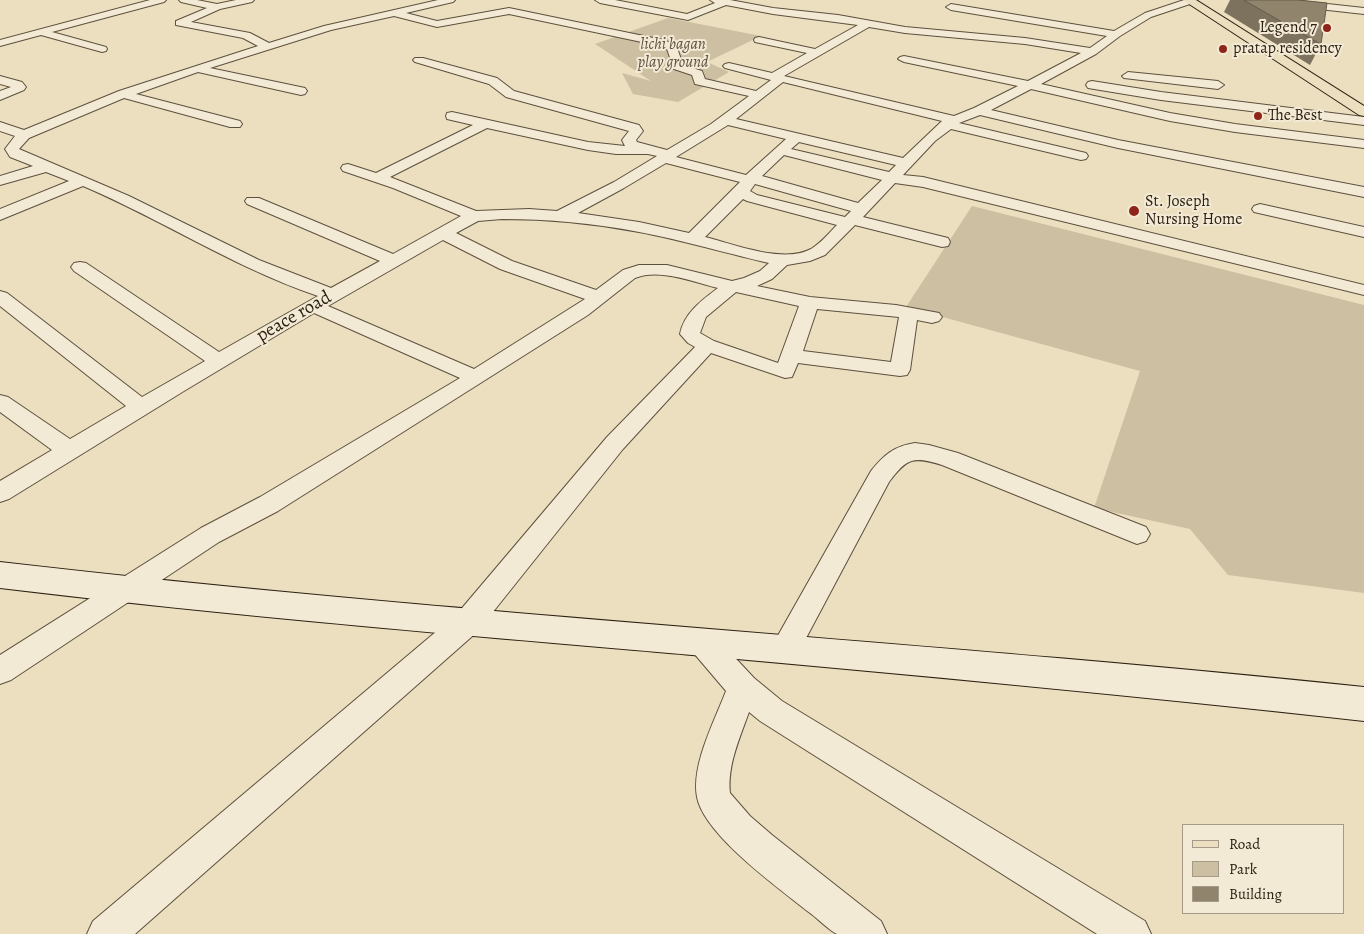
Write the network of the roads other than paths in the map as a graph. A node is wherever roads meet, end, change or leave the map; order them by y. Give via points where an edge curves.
1 (161, 0) edge
2 (184, 0) edge
3 (249, 0) edge
4 (450, 0) edge
5 (600, 0) edge
6 (628, 0) edge
7 (1265, 0) edge
8 (720, 1) edge
9 (978, 1) edge
10 (1189, 1) edge
11 (1280, 1) edge
12 (617, 4) junction
13 (950, 5) edge
14 (217, 7) junction
15 (395, 9) junction
16 (1364, 10) edge
17 (935, 20) dead end
18 (868, 23) junction
19 (40, 32) junction
20 (931, 33) junction
21 (1116, 34) junction
22 (759, 40) dead end
23 (0, 43) edge
24 (613, 43) dead end
25 (268, 47) junction
26 (672, 47) junction
27 (911, 48) dead end
28 (102, 49) dead end
29 (816, 52) junction
30 (1092, 52) junction
31 (938, 54) dead end
32 (904, 59) dead end
33 (419, 60) dead end
34 (729, 66) dead end
35 (196, 69) junction
36 (1072, 75) junction
37 (1120, 75) dead end
38 (776, 78) junction
39 (1031, 78) junction
40 (0, 80) edge
41 (1218, 85) dead end
42 (302, 91) dead end
43 (123, 94) junction
44 (758, 95) junction
45 (0, 96) edge
46 (979, 111) junction
47 (1364, 112) edge
48 (452, 116) dead end
49 (725, 120) junction
50 (1364, 121) edge
51 (950, 122) junction
52 (486, 123) junction
53 (235, 124) dead end
54 (0, 126) edge
55 (24, 135) junction
56 (796, 137) junction
57 (1364, 144) edge
58 (650, 150) junction
59 (780, 150) junction
60 (1081, 156) dead end
61 (666, 157) junction
62 (906, 163) junction
63 (46, 166) junction
64 (348, 168) dead end
65 (1274, 174) junction
66 (1346, 174) dead end
67 (377, 178) junction
68 (893, 178) junction
69 (1295, 179) junction
70 (0, 181) edge
71 (82, 181) junction
72 (747, 183) junction
73 (1285, 192) dead end
74 (1364, 192) edge
75 (253, 201) dead end
76 (1260, 209) dead end
77 (563, 214) junction
78 (0, 215) edge
79 (474, 216) junction
80 (854, 217) junction
81 (1364, 232) edge
82 (443, 233) junction
83 (693, 239) junction
84 (942, 242) dead end
85 (393, 260) junction
86 (782, 260) junction
87 (80, 267) dead end
88 (732, 286) junction
89 (1360, 292) edge
90 (332, 295) junction
91 (0, 297) edge
92 (600, 298) junction
93 (810, 303) junction
94 (312, 306) junction
95 (909, 314) junction
96 (932, 317) dead end
97 (707, 345) junction
98 (791, 356) junction
99 (219, 361) junction
100 (475, 377) junction
101 (0, 402) edge
102 (140, 406) junction
103 (69, 450) junction
104 (0, 492) edge
105 (1137, 534) dead end
106 (0, 575) edge
107 (126, 591) junction
108 (467, 623) junction
109 (702, 642) junction
110 (786, 648) junction
111 (0, 671) edge
112 (743, 688) junction
113 (1364, 704) edge
114 (106, 934) edge
115 (868, 934) edge
116 (1132, 934) edge

1 - 19 street
2 - 14 street
3 - 14 street
4 - 15 street
5 - 12 street
6 - 12 street
7 - 11 street
8 - 12 street via 688,17
8 - 18 street
9 - 13 street
10 - 21 street via 1148,15
10 - 47 main road
11 - 16 street
13 - 21 street
14 - 25 street via 176,22 246,36
15 - 25 street
15 - 26 street via 437,24 509,11
17 - 20 street
18 - 20 street
18 - 29 street
19 - 23 street
19 - 28 street
20 - 30 street via 1025,41
21 - 30 street
22 - 29 street
24 - 26 street via 645,48
25 - 35 street
26 - 44 street via 678,67 676,76
27 - 31 street
29 - 38 street
30 - 36 street
32 - 39 street
33 - 58 street via 493,81 510,94 634,128 636,131 629,140 631,146
34 - 38 street
35 - 42 street
35 - 43 street
36 - 39 street
36 - 50 street via 1123,90
37 - 41 street
38 - 44 street
38 - 51 street
39 - 46 street
39 - 57 street via 1170,118
40 - 45 street via 20,87
43 - 53 street
43 - 55 street
44 - 49 street
46 - 51 street
46 - 65 street via 1084,137
48 - 52 street
49 - 56 street
49 - 61 street
51 - 60 street
51 - 62 street
52 - 58 street via 606,149
52 - 67 street
54 - 55 street
55 - 63 street via 12,148 15,154
56 - 59 street
56 - 62 street
58 - 61 street
59 - 68 street
59 - 72 street
61 - 72 street
61 - 77 street
62 - 68 street
63 - 70 street
63 - 71 street
64 - 67 street
65 - 66 street via 1288,165
65 - 69 street
67 - 79 street
68 - 80 street
68 - 89 street via 923,182
69 - 73 street via 1292,192
69 - 74 street
71 - 78 street
71 - 90 street via 126,200 216,248 302,286
72 - 80 street
72 - 83 street
75 - 85 street
76 - 81 street
77 - 79 street
77 - 83 street
79 - 82 street, peace road
80 - 84 street
80 - 86 street via 814,255
82 - 85 street, peace road
82 - 92 street via 506,265
83 - 86 street
85 - 90 street, peace road
86 - 88 street via 766,275
87 - 99 street
88 - 92 street via 667,270 639,270 629,274
88 - 93 street
88 - 97 street via 690,327 690,334
90 - 94 street, peace road
91 - 102 street
92 - 100 street
93 - 95 street
93 - 98 street
94 - 99 street, peace road
94 - 100 street
95 - 96 street
95 - 98 street via 900,370
97 - 98 street via 785,372
97 - 108 street via 615,443
99 - 102 street, peace road
100 - 107 street via 368,446 210,535
101 - 103 street
102 - 103 street, peace road
103 - 104 street, peace road
105 - 110 street via 950,460 911,452 896,457 880,477
106 - 107 main road
107 - 108 main road
107 - 111 street
108 - 109 main road
108 - 114 street
109 - 110 main road
109 - 112 street
110 - 113 main road via 1112,677
112 - 115 street via 714,768 714,798 724,814 753,843
112 - 116 street via 771,712

